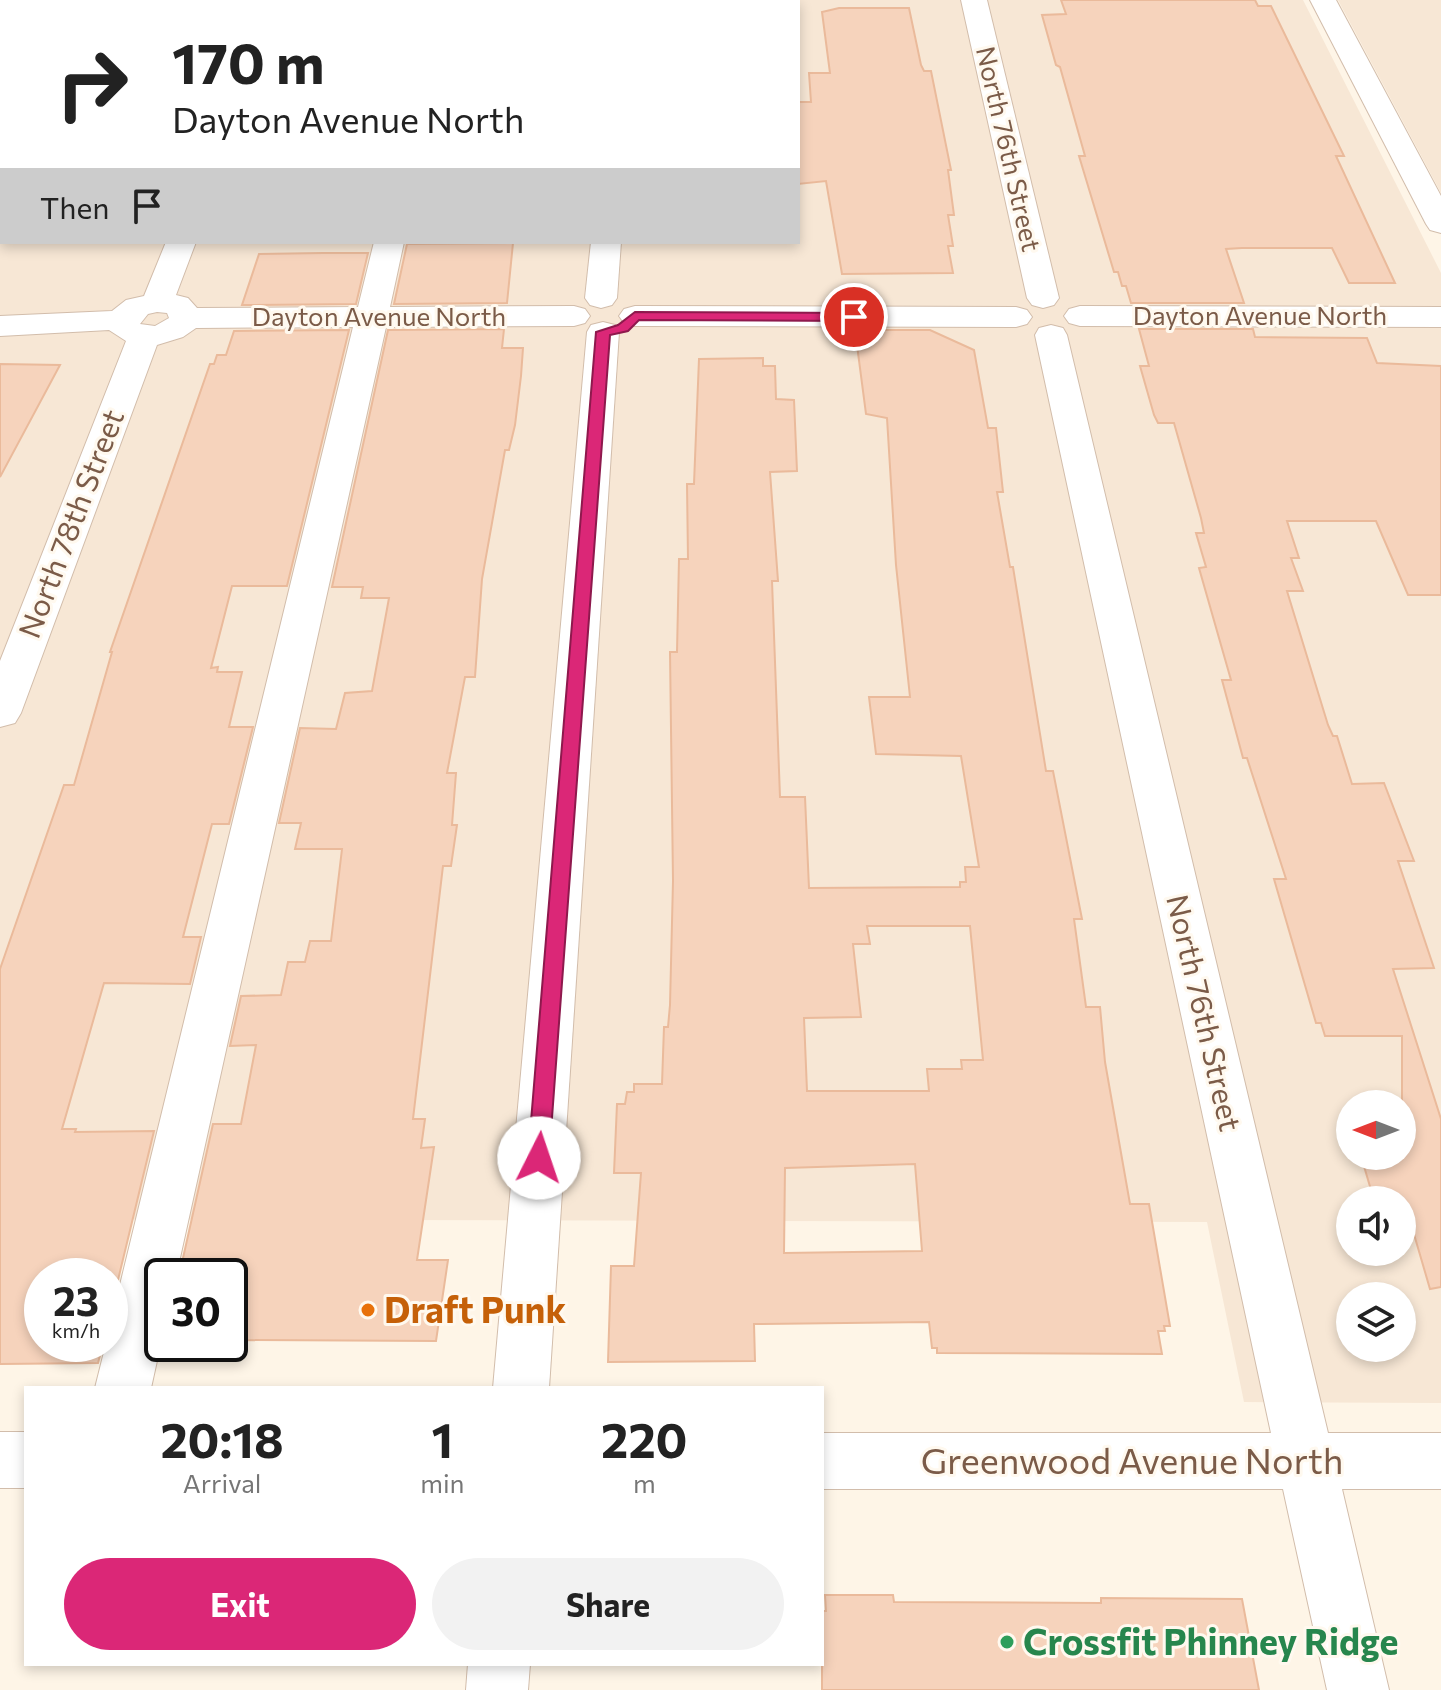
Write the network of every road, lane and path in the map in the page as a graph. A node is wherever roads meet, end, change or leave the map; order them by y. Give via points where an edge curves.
1 (974, 0) edge
2 (1323, 0) edge
3 (1441, 224) edge
4 (180, 244) edge
5 (389, 244) edge
6 (606, 244) edge
7 (371, 316) junction
8 (603, 316) junction
9 (1048, 317) junction
10 (1441, 317) edge
11 (152, 319) junction
12 (0, 326) edge
13 (0, 713) edge
14 (123, 1386) edge
15 (521, 1386) edge
16 (0, 1460) edge
17 (24, 1460) edge
18 (824, 1461) edge
19 (1441, 1461) edge
20 (1306, 1463) junction
21 (499, 1666) edge
22 (497, 1690) edge
23 (1358, 1690) edge

1 - 9 street, North 76th Street
2 - 3 street
4 - 11 street, North 78th Street
5 - 7 street
6 - 8 street
7 - 8 street, Dayton Avenue North
7 - 11 street, Dayton Avenue North
7 - 14 street
8 - 9 street, Dayton Avenue North
8 - 15 street
9 - 10 street, Dayton Avenue North
9 - 20 street, North 76th Street
11 - 12 street, Dayton Avenue North
11 - 13 street, North 78th Street
16 - 17 street
18 - 20 street, Greenwood Avenue North
19 - 20 street, Greenwood Avenue North
20 - 23 street, North 76th Street
21 - 22 street

